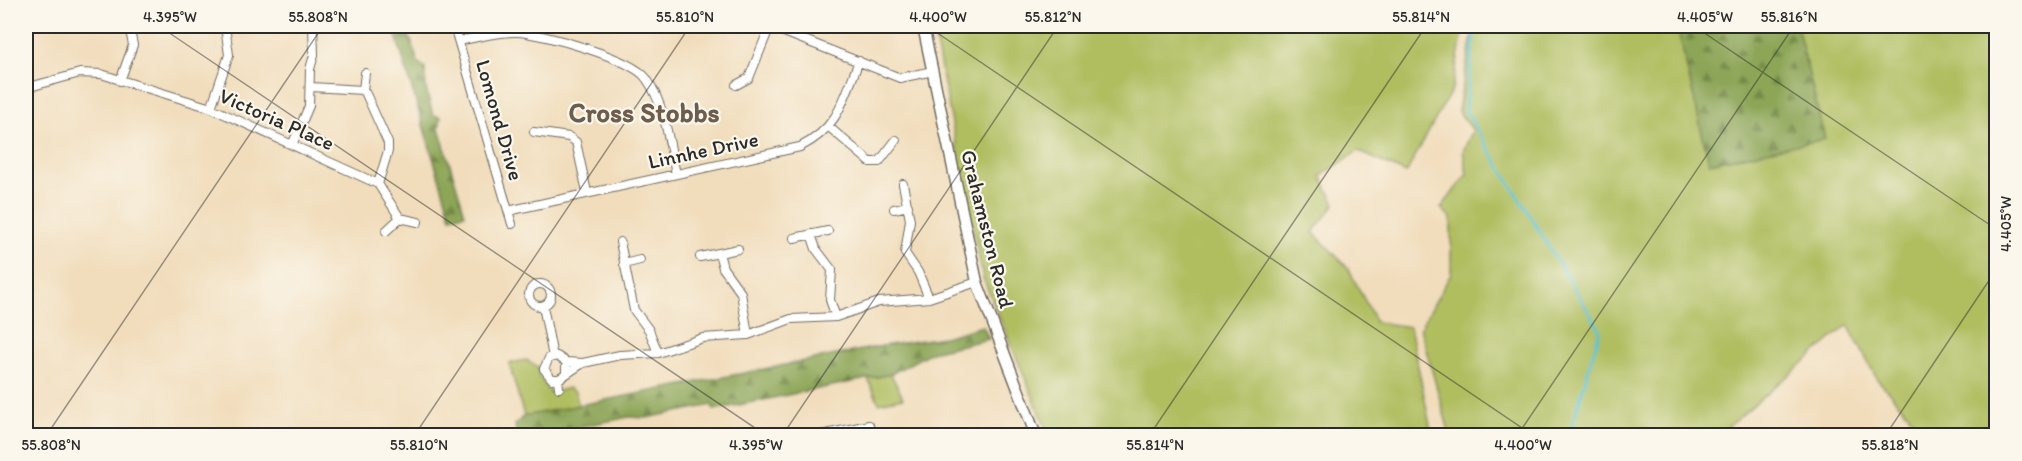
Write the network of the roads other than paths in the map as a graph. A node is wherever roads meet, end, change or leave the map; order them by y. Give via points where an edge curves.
1 (129, 26) edge
2 (225, 26) edge
3 (313, 26) edge
4 (454, 26) edge
5 (770, 26) edge
6 (923, 26) edge
7 (459, 40) junction
8 (859, 61) junction
9 (933, 71) junction
10 (366, 73) dead end
11 (120, 81) junction
12 (736, 85) dead end
13 (311, 87) junction
14 (26, 88) edge
15 (363, 90) junction
16 (211, 108) junction
17 (829, 128) junction
18 (534, 132) dead end
19 (896, 140) dead end
20 (293, 143) junction
21 (676, 174) junction
22 (378, 184) junction
23 (903, 184) dead end
24 (587, 192) junction
25 (908, 206) junction
26 (894, 209) dead end
27 (508, 211) junction
28 (400, 218) junction
29 (418, 222) dead end
30 (512, 224) dead end
31 (386, 231) dead end
32 (828, 231) dead end
33 (811, 234) junction
34 (794, 238) dead end
35 (620, 242) dead end
36 (738, 249) dead end
37 (719, 253) junction
38 (700, 257) dead end
39 (640, 260) dead end
40 (624, 264) junction
41 (977, 282) junction
42 (928, 298) junction
43 (543, 306) dead end
44 (836, 318) junction
45 (748, 335) junction
46 (658, 353) junction
47 (553, 357) junction
48 (566, 362) junction
49 (583, 363) junction
50 (566, 374) junction
51 (558, 379) junction
52 (559, 388) dead end
53 (816, 435) edge
54 (872, 435) edge
55 (1036, 435) edge

1 - 11 street via 133,45
2 - 16 street via 230,45 228,62
3 - 13 street
4 - 7 street, Lomond Drive
5 - 8 street
5 - 12 street via 749,78
6 - 9 main road, Grahamston Road
7 - 21 street via 526,33 635,67 656,95
7 - 27 street, Lomond Drive
8 - 9 street via 900,78
8 - 17 street, Linnhe Drive
9 - 41 main road, Grahamston Road
10 - 15 street
11 - 14 street, Victoria Place via 80,73
11 - 16 street, Victoria Place
13 - 15 street
13 - 20 street via 309,106
15 - 22 street via 388,143
16 - 20 street, Victoria Place
17 - 19 street via 870,162 879,162
17 - 21 street, Linnhe Drive via 800,147
18 - 24 street via 569,137 576,142
20 - 22 street, Victoria Place
21 - 24 street, Linnhe Drive
22 - 28 street
23 - 25 street
24 - 27 street, Linnhe Drive
25 - 26 street
25 - 42 street via 910,226 905,253
27 - 30 street, Lomond Drive
28 - 29 street
28 - 31 street
32 - 33 street
33 - 34 street
33 - 44 street via 816,249 832,270 830,300
35 - 40 street
36 - 37 street
37 - 38 street
37 - 45 street via 723,268 741,293
39 - 40 street
40 - 46 street via 634,310 649,330
41 - 42 street
41 - 55 main road, Grahamston Road
42 - 44 street via 879,302
43 - 47 street
44 - 45 street via 791,320
45 - 46 street via 703,338
46 - 49 street via 620,355
47 - 48 street
47 - 51 street via 544,369 548,376
48 - 49 street
48 - 50 street
49 - 50 street
50 - 51 street
51 - 52 street
53 - 54 street via 869,425

